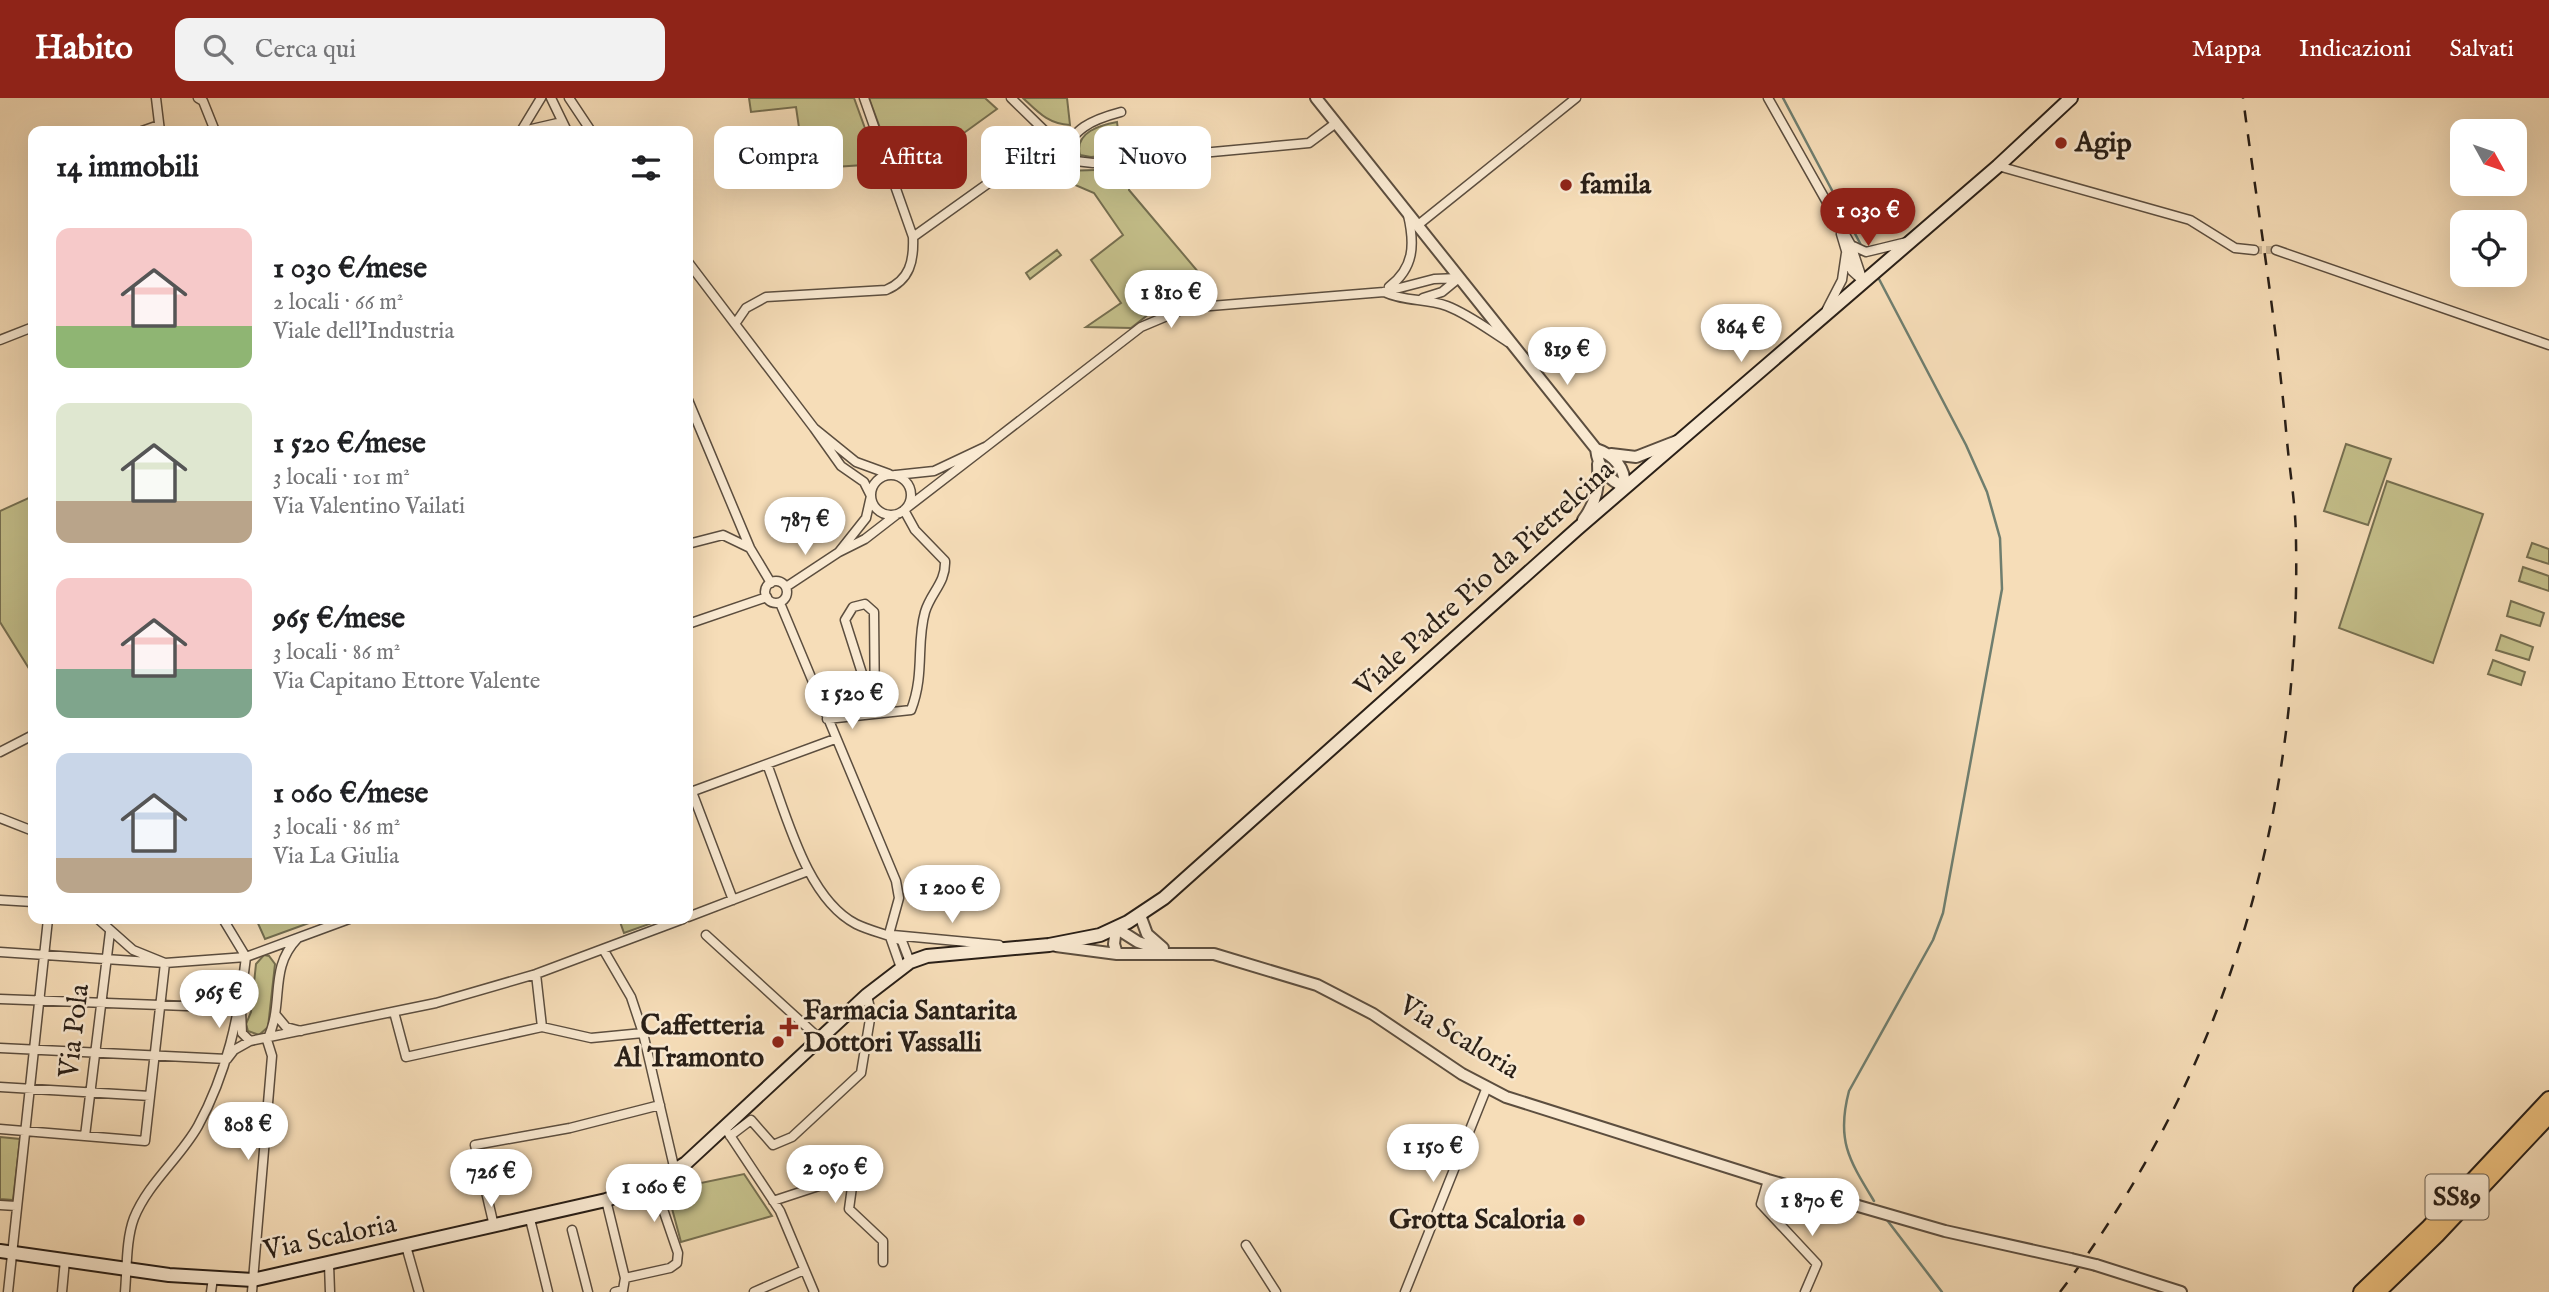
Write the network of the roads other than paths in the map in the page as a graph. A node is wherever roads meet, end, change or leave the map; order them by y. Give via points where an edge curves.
1 (156, 98) edge
2 (198, 98) edge
3 (541, 98) edge
4 (551, 98) edge
5 (569, 98) edge
6 (864, 98) edge
7 (1011, 98) edge
8 (1315, 98) edge
9 (1576, 98) edge
10 (1768, 98) edge
11 (2071, 98) edge
12 (1121, 112) dead end
13 (562, 122) junction
14 (1336, 123) junction
15 (160, 126) edge
16 (213, 126) edge
17 (525, 126) edge
18 (544, 126) edge
19 (564, 126) edge
20 (588, 126) edge
21 (1040, 126) edge
22 (1080, 128) edge
23 (1080, 162) edge
24 (1998, 166) junction
25 (981, 188) edge
26 (1408, 213) junction
27 (1418, 225) junction
28 (1839, 229) junction
29 (913, 237) junction
30 (1907, 242) junction
31 (1851, 245) junction
32 (2255, 250) tunnel mouth
33 (2276, 250) tunnel mouth
34 (1846, 253) junction
35 (693, 269) edge
36 (1459, 278) junction
37 (1863, 281) junction
38 (1384, 292) junction
39 (1421, 298) junction
40 (1825, 314) junction
41 (735, 324) junction
42 (28, 329) edge
43 (0, 340) edge
44 (1512, 344) junction
45 (2549, 345) edge
46 (693, 412) edge
47 (814, 428) junction
48 (1680, 440) junction
49 (987, 446) junction
50 (1596, 449) junction
51 (1611, 454) junction
52 (1598, 464) junction
53 (892, 474) junction
54 (1625, 487) junction
55 (871, 496) junction
56 (900, 512) junction
57 (1577, 529) junction
58 (693, 543) edge
59 (750, 548) junction
60 (839, 552) junction
61 (771, 583) junction
62 (786, 587) junction
63 (767, 597) junction
64 (780, 603) junction
65 (693, 622) edge
66 (875, 714) junction
67 (827, 719) junction
68 (28, 738) edge
69 (835, 739) junction
70 (0, 752) edge
71 (767, 764) junction
72 (693, 792) edge
73 (693, 800) edge
74 (1, 818) edge
75 (0, 828) edge
76 (28, 829) edge
77 (808, 871) junction
78 (0, 900) edge
79 (733, 900) junction
80 (28, 902) edge
81 (693, 915) edge
82 (1140, 915) junction
83 (47, 924) edge
84 (103, 924) edge
85 (226, 924) edge
86 (335, 924) edge
87 (659, 924) edge
88 (1116, 928) junction
89 (110, 932) junction
90 (889, 934) junction
91 (706, 935) dead end
92 (300, 937) junction
93 (1049, 945) junction
94 (1012, 947) junction
95 (270, 948) junction
96 (603, 949) junction
97 (1168, 952) junction
98 (0, 953) edge
99 (44, 953) junction
100 (1117, 954) junction
101 (246, 957) junction
102 (107, 962) junction
103 (165, 963) junction
104 (280, 963) junction
105 (905, 965) junction
106 (536, 974) junction
107 (867, 995) junction
108 (0, 999) edge
109 (41, 1001) junction
110 (102, 1002) junction
111 (160, 1005) junction
112 (240, 1008) junction
113 (394, 1012) junction
114 (276, 1015) junction
115 (542, 1027) junction
116 (304, 1031) junction
117 (643, 1033) junction
118 (267, 1040) junction
119 (820, 1040) junction
120 (250, 1041) junction
121 (0, 1048) edge
122 (34, 1049) junction
123 (95, 1052) junction
124 (155, 1055) junction
125 (227, 1059) junction
126 (0, 1087) edge
127 (1487, 1087) junction
128 (29, 1089) junction
129 (90, 1092) junction
130 (150, 1096) junction
131 (2549, 1099) edge
132 (660, 1105) junction
133 (2549, 1116) edge
134 (0, 1129) edge
135 (25, 1131) junction
136 (728, 1133) junction
137 (85, 1136) junction
138 (675, 1171) junction
139 (1768, 1180) junction
140 (654, 1183) junction
141 (606, 1200) junction
142 (773, 1201) junction
143 (0, 1205) edge
144 (16, 1206) junction
145 (530, 1219) junction
146 (494, 1226) junction
147 (572, 1230) dead end
148 (1246, 1244) dead end
149 (406, 1247) junction
150 (6, 1252) edge
151 (65, 1260) junction
152 (883, 1262) dead end
153 (330, 1264) junction
154 (127, 1269) junction
155 (804, 1270) junction
156 (213, 1278) junction
157 (625, 1278) junction
158 (252, 1286) edge
159 (8, 1292) edge
160 (62, 1292) edge
161 (125, 1292) edge
162 (211, 1292) edge
163 (330, 1292) edge
164 (419, 1292) edge
165 (548, 1292) edge
166 (588, 1292) edge
167 (615, 1292) edge
168 (754, 1292) edge
169 (814, 1292) edge
170 (1276, 1292) edge
171 (1405, 1292) edge
172 (1805, 1292) edge
173 (2181, 1292) edge
174 (2361, 1292) edge
175 (2378, 1292) edge

1 - 15 street
2 - 16 street
3 - 17 street
4 - 13 street
5 - 20 street
6 - 29 street
7 - 21 street
8 - 14 street
9 - 27 street
10 - 28 street
11 - 24 main road, Viale Padre Pio da Pietrelcina
12 - 22 street
13 - 18 street
13 - 19 street
14 - 23 street via 1309,143
14 - 26 street
24 - 30 main road, Viale Padre Pio da Pietrelcina
24 - 32 street via 2190,219 2235,248
25 - 29 street
26 - 27 street
26 - 38 street via 1412,261
27 - 36 street
28 - 31 street
28 - 34 street
29 - 41 street via 914,254 899,285 886,290 766,297 746,308
30 - 31 street via 1866,252
30 - 37 main road, Viale Padre Pio da Pietrelcina
31 - 37 street
33 - 45 street
34 - 37 street via 1852,271
34 - 40 street via 1842,280
35 - 41 street
36 - 38 street via 1434,279
36 - 39 street via 1442,292
36 - 44 street
37 - 40 main road, Viale Padre Pio da Pietrelcina
38 - 39 street via 1401,300
38 - 49 street via 1186,309 1141,327
39 - 44 street via 1449,306
40 - 48 main road, Viale Padre Pio da Pietrelcina
41 - 47 street
42 - 43 street
44 - 50 street
46 - 59 street
47 - 53 street via 856,462
47 - 55 street via 841,466 864,482
48 - 51 street via 1636,457
48 - 54 main road, Viale Padre Pio da Pietrelcina
49 - 53 street via 934,471
49 - 56 street
50 - 51 street
50 - 52 street
51 - 54 street via 1625,475
52 - 54 street
52 - 57 street via 1594,505
53 - 55 street via 873,484
53 - 56 street via 910,487 911,499
54 - 57 main road, Viale Padre Pio da Pietrelcina
55 - 56 street via 879,511
55 - 60 street via 866,518
56 - 60 street
56 - 66 street via 945,561 946,576 925,611 920,687 911,710
57 - 82 main road, Viale Padre Pio da Pietrelcina
58 - 59 street via 723,535
59 - 61 street
60 - 62 street
61 - 62 street
61 - 63 street
62 - 64 street
63 - 64 street
63 - 65 street
64 - 67 street
66 - 66 street via 874,612 865,604 853,607 845,620
66 - 67 street
67 - 69 street
68 - 70 street
69 - 71 street
69 - 90 street via 896,881 900,898
71 - 72 street
71 - 77 street, Via Scaloria
73 - 79 street
74 - 75 street
74 - 76 street
77 - 79 street
77 - 90 street, Via Scaloria via 829,902 856,924
78 - 80 street
79 - 81 street
82 - 88 main road, Via Scaloria
82 - 97 street via 1147,934
83 - 99 street
84 - 89 street
85 - 101 street
86 - 92 street
87 - 96 street
88 - 93 main road, Via Scaloria
88 - 97 street, Via Scaloria
88 - 100 street
89 - 102 street, Via Pola
89 - 103 street via 133,950
90 - 94 street, Via Scaloria
90 - 105 street via 902,941
91 - 119 street
92 - 95 street
92 - 104 street
93 - 94 main road, Via Scaloria
93 - 100 street, Via Scaloria
94 - 105 main road, Via Scaloria via 927,956
95 - 101 street
95 - 104 street
96 - 106 street
96 - 117 street via 631,997
97 - 100 street, Via Scaloria
97 - 127 street, Via Scaloria via 1214,954 1317,985 1373,1014
98 - 99 street
99 - 102 street
99 - 109 street
101 - 103 street
101 - 112 street
102 - 103 street
102 - 110 street, Via Pola
103 - 111 street
104 - 114 street
105 - 107 main road, Via Scaloria
106 - 113 street
106 - 115 street
107 - 119 main road, Via Scaloria
107 - 136 street via 871,1013 861,1073 792,1137 774,1145 751,1120
108 - 109 street
109 - 110 street
109 - 122 street
110 - 111 street
110 - 123 street, Via Pola
111 - 112 street
111 - 124 street
112 - 120 street via 242,1033
112 - 125 street
113 - 115 street via 405,1057
113 - 116 street
114 - 116 street via 286,1027
114 - 118 street
115 - 117 street via 591,1038
116 - 118 street
117 - 132 street
118 - 120 street
118 - 158 street via 272,1056
119 - 136 main road, Via Scaloria
120 - 125 street
121 - 122 street
122 - 123 street
122 - 128 street
123 - 124 street
123 - 129 street, Via Pola
124 - 125 street
124 - 130 street
125 - 154 street via 197,1127 133,1219
126 - 128 street
127 - 139 street, Via Scaloria via 1506,1097
127 - 171 street
128 - 129 street
128 - 135 street
129 - 130 street
129 - 137 street, Via Pola
130 - 137 street via 145,1141
131 - 174 highway, SS89
132 - 138 street
132 - 146 street via 474,1145
133 - 175 highway, SS89
134 - 135 street
135 - 137 street
135 - 144 street
136 - 138 main road, Via Scaloria
136 - 142 street
138 - 140 main road, Via Scaloria
139 - 172 street via 1761,1204 1816,1264
139 - 173 street, Via Scaloria, bridge via 1945,1231 2096,1265
140 - 141 main road, Via Scaloria
140 - 157 street via 678,1253 677,1263
141 - 145 main road, Via Scaloria
141 - 157 street
142 - 152 street via 840,1179 852,1187 849,1209 883,1241
142 - 155 street
143 - 144 street
144 - 150 street
145 - 146 main road, Via Scaloria
145 - 165 street
146 - 149 main road, Via Scaloria
147 - 166 street
148 - 170 street
149 - 153 main road, Via Scaloria
149 - 164 street
150 - 151 main road, Via Scaloria
150 - 159 street
151 - 154 main road, Via Scaloria
151 - 160 street
153 - 158 main road, Via Scaloria
153 - 163 street
154 - 156 main road, Via Scaloria
154 - 161 street
155 - 168 street
155 - 169 street
156 - 158 main road, Via Scaloria
156 - 162 street
157 - 167 street via 623,1290

